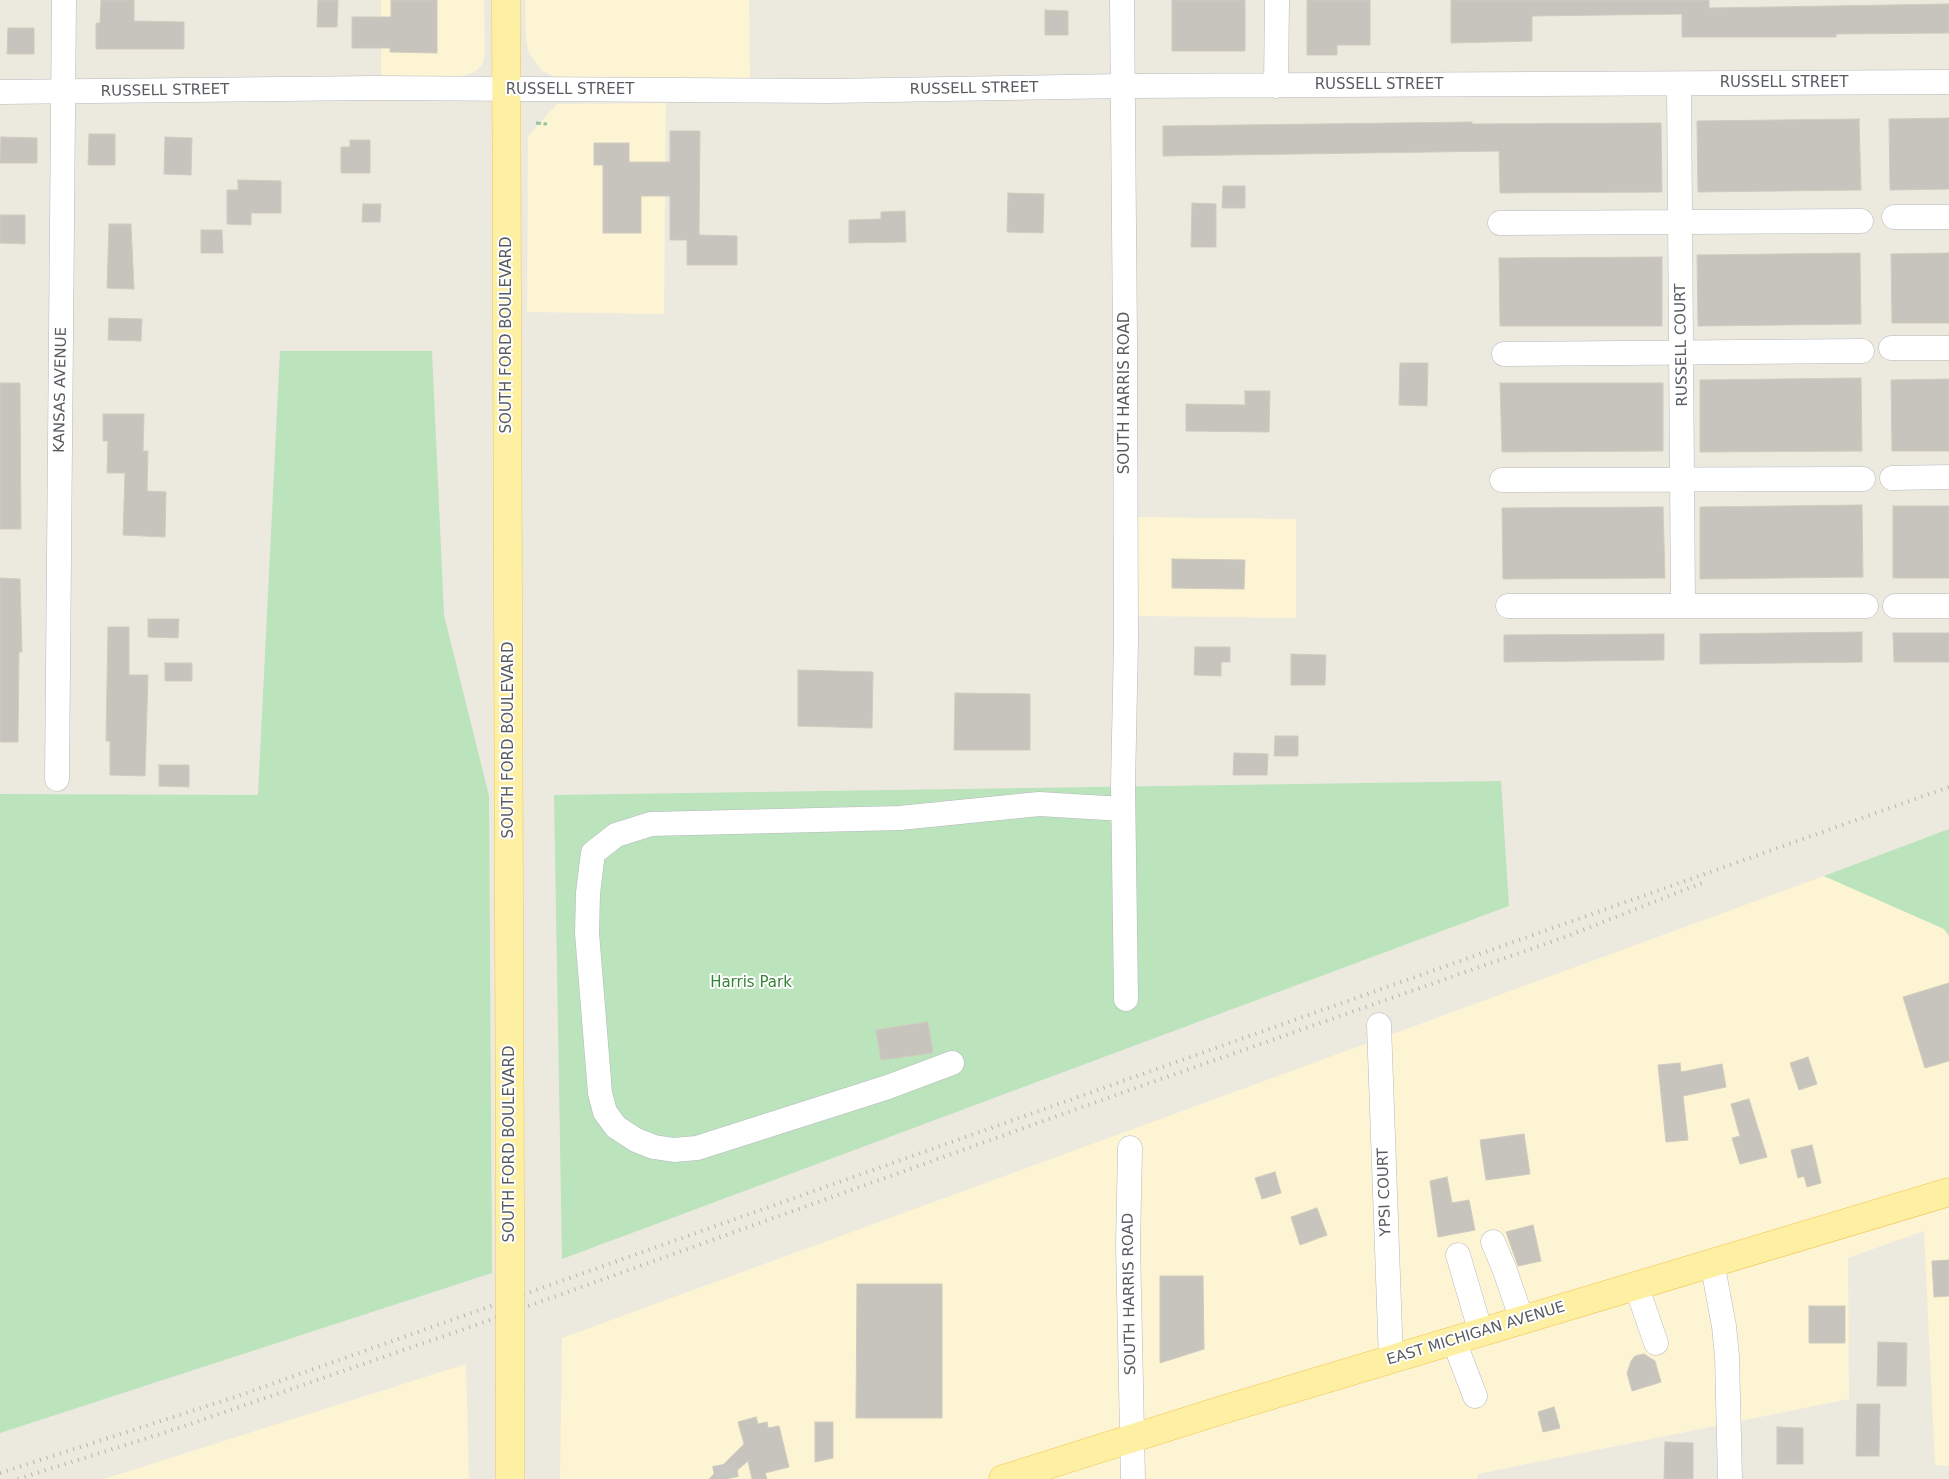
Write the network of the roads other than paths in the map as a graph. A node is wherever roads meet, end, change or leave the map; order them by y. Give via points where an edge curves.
1 (64, 0) edge
2 (506, 0) edge
3 (1122, 0) edge
4 (1277, 0) edge
5 (1949, 82) edge
6 (1679, 84) junction
7 (1122, 86) junction
8 (1276, 86) junction
9 (507, 90) junction
10 (0, 92) edge
11 (64, 92) junction
12 (1894, 217) dead end
13 (1949, 217) edge
14 (1681, 221) junction
15 (1861, 221) dead end
16 (1500, 223) dead end
17 (1891, 348) dead end
18 (1949, 348) edge
19 (1862, 352) dead end
20 (1682, 353) junction
21 (1504, 354) dead end
22 (1949, 477) edge
23 (1892, 478) dead end
24 (1863, 479) dead end
25 (1502, 480) dead end
26 (1683, 481) junction
27 (1508, 606) dead end
28 (1684, 606) junction
29 (1866, 606) dead end
30 (1894, 606) dead end
31 (1949, 606) edge
32 (57, 779) dead end
33 (1123, 809) junction
34 (1126, 999) dead end
35 (1379, 1025) dead end
36 (952, 1063) dead end
37 (1130, 1148) dead end
38 (1949, 1192) edge
39 (1492, 1242) dead end
40 (1458, 1255) dead end
41 (1712, 1262) junction
42 (1636, 1285) junction
43 (1522, 1320) junction
44 (1480, 1332) junction
45 (1454, 1341) junction
46 (1656, 1343) dead end
47 (1391, 1360) junction
48 (1475, 1396) dead end
49 (1132, 1440) junction
50 (510, 1479) edge
51 (1003, 1479) edge
52 (1133, 1479) edge
53 (1730, 1479) edge

1 - 11 street, KANSAS AVENUE
2 - 9 main road, SOUTH FORD BOULEVARD
3 - 7 street, SOUTH HARRIS ROAD
4 - 8 street
5 - 6 street, RUSSELL STREET
6 - 8 street, RUSSELL STREET
6 - 14 street, RUSSELL COURT
7 - 8 street, RUSSELL STREET
7 - 9 street, RUSSELL STREET via 830,91
7 - 33 street, SOUTH HARRIS ROAD via 1126,592
9 - 11 street, RUSSELL STREET
9 - 50 main road, SOUTH FORD BOULEVARD, bridge
10 - 11 street, RUSSELL STREET
11 - 32 street, KANSAS AVENUE
12 - 13 street
14 - 15 street
14 - 16 street
14 - 20 street, RUSSELL COURT
17 - 18 street
19 - 20 street
20 - 21 street
20 - 26 street, RUSSELL COURT
22 - 23 street
24 - 26 street
25 - 26 street
26 - 28 street, RUSSELL COURT
27 - 28 street
28 - 29 street
30 - 31 street
33 - 34 street, SOUTH HARRIS ROAD
33 - 36 street via 1039,804 900,818 651,824 616,835 593,853 588,933 600,1093 605,1112 616,1127 636,1140 674,1150 697,1148 888,1087
35 - 47 street, YPSI COURT
37 - 49 street, SOUTH HARRIS ROAD via 1128,1245
38 - 41 main road, EAST MICHIGAN AVENUE
39 - 43 street
40 - 44 street
41 - 42 main road, EAST MICHIGAN AVENUE
41 - 53 street via 1727,1356
42 - 43 main road, EAST MICHIGAN AVENUE
42 - 46 street
43 - 44 main road, EAST MICHIGAN AVENUE
44 - 45 main road, EAST MICHIGAN AVENUE
45 - 47 main road, EAST MICHIGAN AVENUE
45 - 48 street
47 - 49 main road, EAST MICHIGAN AVENUE
49 - 51 main road, EAST MICHIGAN AVENUE
49 - 52 street, SOUTH HARRIS ROAD

